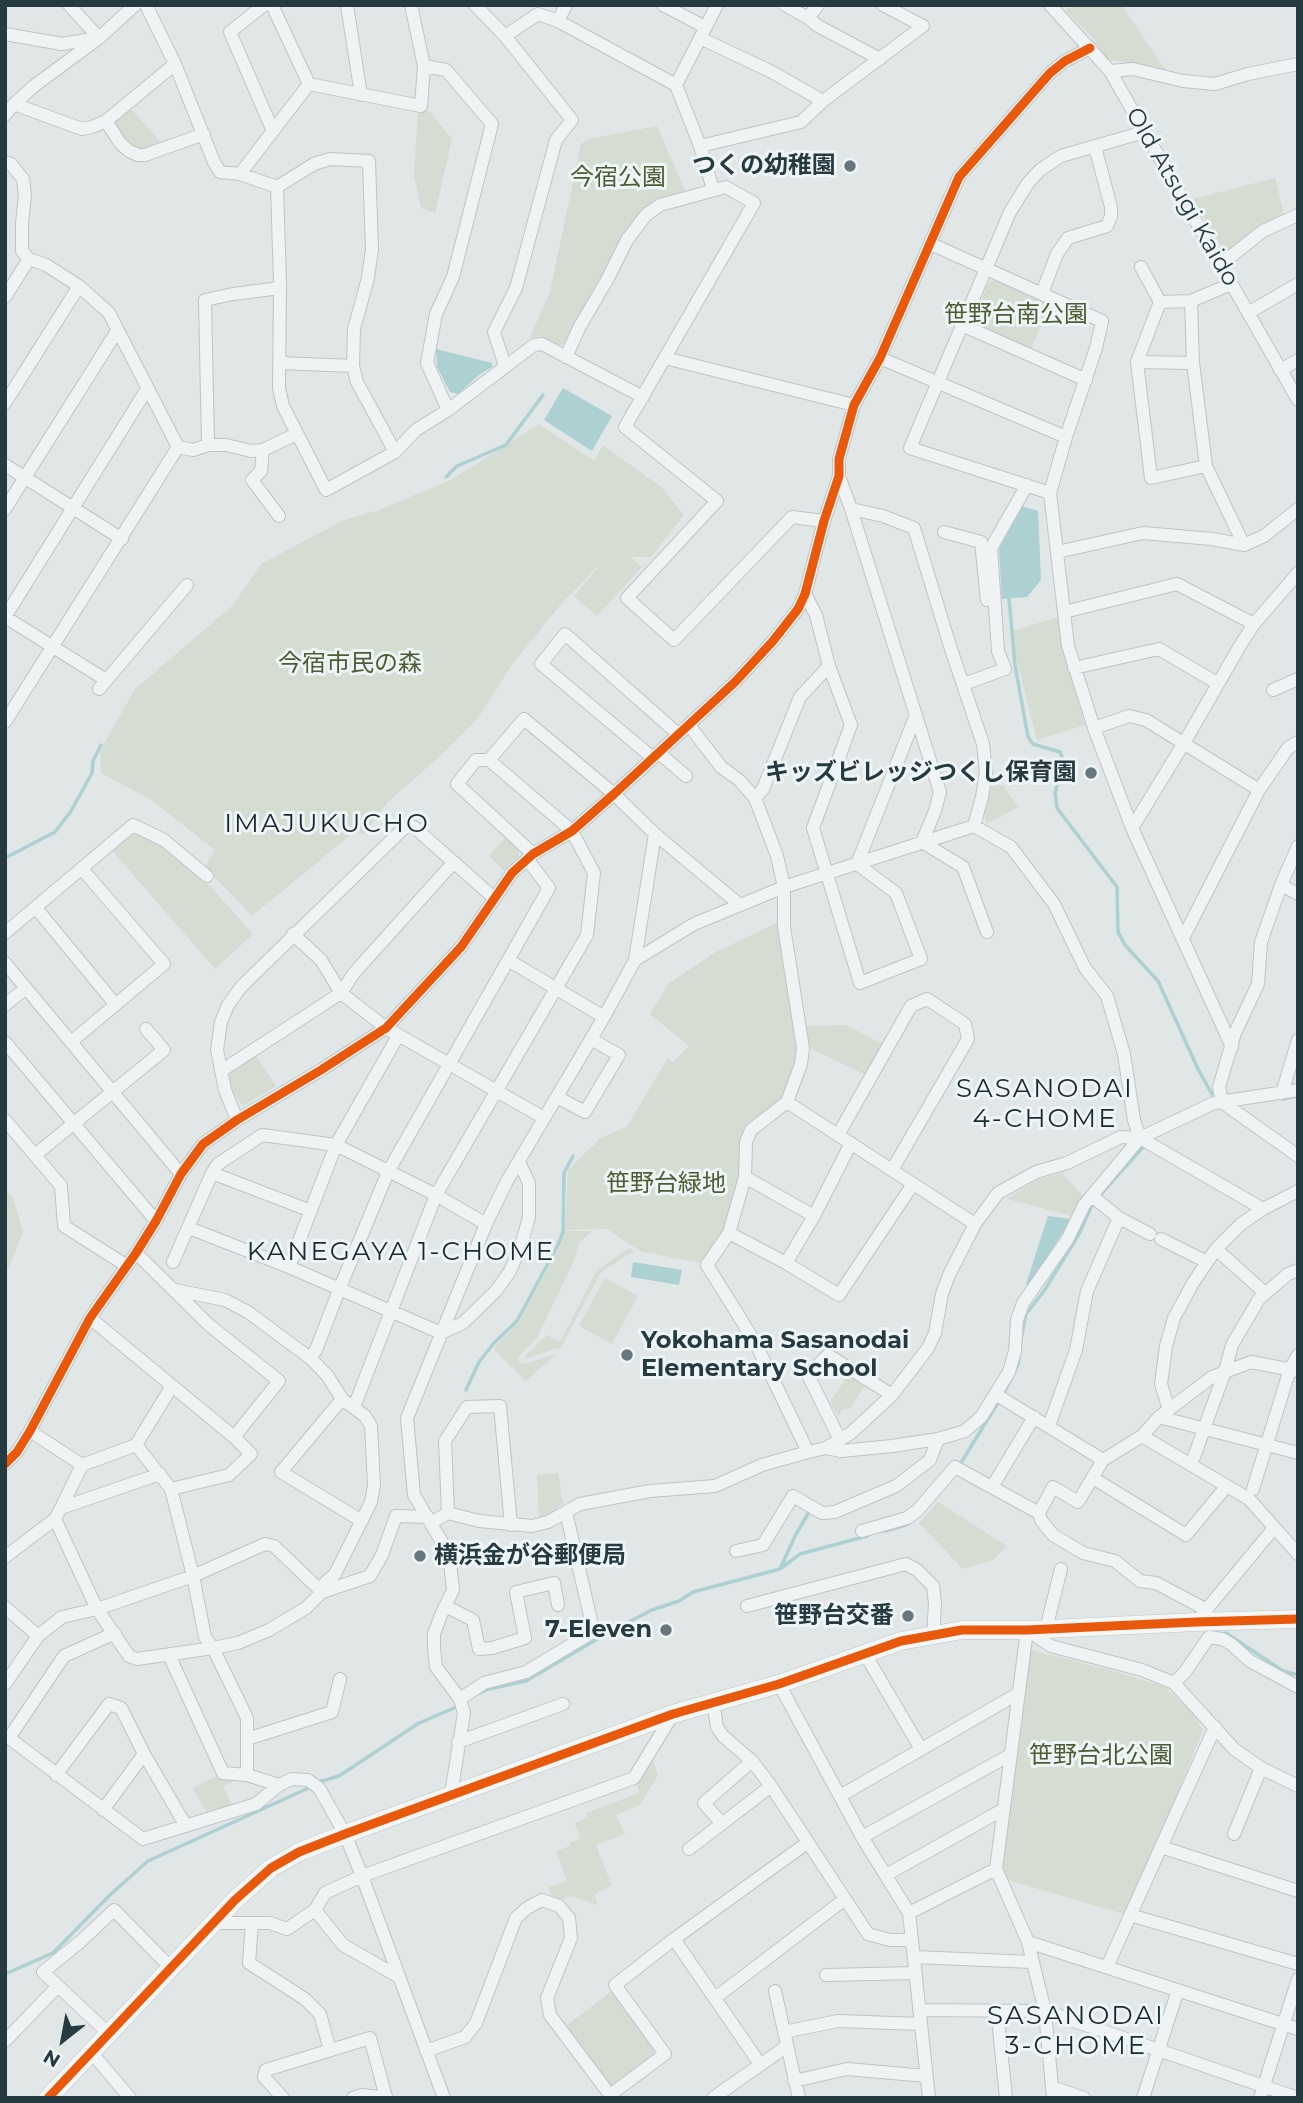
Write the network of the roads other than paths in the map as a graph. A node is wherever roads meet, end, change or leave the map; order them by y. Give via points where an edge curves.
1 (69, 5) edge
2 (135, 5) edge
3 (146, 5) edge
4 (264, 5) edge
5 (272, 5) edge
6 (347, 5) edge
7 (411, 5) edge
8 (475, 5) edge
9 (566, 5) edge
10 (663, 5) edge
11 (717, 5) edge
12 (785, 5) edge
13 (818, 5) edge
14 (883, 5) edge
15 (1050, 5) edge
16 (808, 18) junction
17 (558, 21) junction
18 (7, 32) edge
19 (702, 32) junction
20 (505, 36) junction
21 (99, 38) junction
22 (1090, 48) junction
23 (880, 59) junction
24 (175, 64) junction
25 (1298, 64) edge
26 (424, 66) junction
27 (1110, 72) junction
28 (309, 84) junction
29 (676, 85) junction
30 (361, 95) junction
31 (823, 101) junction
32 (8, 111) edge
33 (106, 121) junction
34 (273, 131) junction
35 (1144, 132) junction
36 (204, 134) junction
37 (700, 146) junction
38 (1095, 147) junction
39 (5, 162) edge
40 (240, 174) junction
41 (277, 187) junction
42 (713, 189) junction
43 (1298, 215) edge
44 (931, 244) junction
45 (29, 259) junction
46 (1220, 265) junction
47 (1140, 267) dead end
48 (987, 268) junction
49 (1231, 284) junction
50 (1298, 284) edge
51 (79, 286) junction
52 (280, 288) junction
53 (1042, 293) junction
54 (5, 297) edge
55 (1191, 300) junction
56 (1160, 302) junction
57 (1248, 313) junction
58 (962, 325) junction
59 (117, 331) junction
60 (566, 357) junction
61 (665, 358) junction
62 (880, 358) junction
63 (1298, 360) edge
64 (1137, 362) junction
65 (280, 363) junction
66 (1192, 363) junction
67 (353, 366) junction
68 (505, 366) junction
69 (1280, 370) junction
70 (1086, 380) junction
71 (938, 384) junction
72 (147, 388) junction
73 (643, 397) junction
74 (1298, 400) edge
75 (5, 403) edge
76 (855, 405) junction
77 (449, 410) junction
78 (296, 434) junction
79 (1066, 437) junction
80 (208, 445) junction
81 (178, 447) junction
82 (263, 450) junction
83 (395, 452) junction
84 (5, 465) edge
85 (1206, 466) junction
86 (839, 476) junction
87 (25, 477) junction
88 (1027, 485) junction
89 (1049, 493) junction
90 (73, 508) junction
91 (5, 509) edge
92 (851, 509) junction
93 (1298, 509) edge
94 (279, 516) dead end
95 (824, 521) junction
96 (944, 532) dead end
97 (122, 539) junction
98 (1244, 545) junction
99 (1057, 552) junction
100 (1298, 573) edge
101 (187, 585) dead end
102 (805, 594) junction
103 (996, 607) junction
104 (1064, 612) junction
105 (5, 617) edge
106 (1254, 624) junction
107 (53, 647) junction
108 (829, 666) junction
109 (1074, 668) junction
110 (1298, 679) edge
111 (1217, 682) junction
112 (964, 684) junction
113 (1273, 690) dead end
114 (916, 715) junction
115 (5, 722) edge
116 (689, 725) junction
117 (1094, 728) junction
118 (678, 734) junction
119 (1298, 741) edge
120 (1185, 743) junction
121 (656, 755) junction
122 (489, 760) junction
123 (686, 776) dead end
124 (1259, 790) junction
125 (614, 794) junction
126 (755, 798) junction
127 (974, 826) junction
128 (1132, 828) junction
129 (572, 831) junction
130 (655, 834) junction
131 (922, 842) junction
132 (1298, 846) edge
133 (530, 856) junction
134 (454, 862) junction
135 (857, 863) junction
136 (82, 869) junction
137 (826, 874) junction
138 (207, 876) dead end
139 (1281, 885) junction
140 (784, 887) junction
141 (1298, 894) edge
142 (494, 898) junction
143 (740, 905) junction
144 (36, 908) junction
145 (987, 932) dead end
146 (5, 933) edge
147 (293, 934) junction
148 (1183, 938) junction
149 (508, 960) junction
150 (635, 960) junction
151 (5, 963) edge
152 (26, 988) junction
153 (556, 988) junction
154 (341, 993) junction
155 (115, 1004) junction
156 (5, 1006) edge
157 (604, 1017) junction
158 (386, 1028) junction
159 (146, 1029) dead end
160 (398, 1036) junction
161 (591, 1039) junction
162 (1298, 1040) edge
163 (5, 1042) edge
164 (71, 1042) junction
165 (1232, 1047) junction
166 (450, 1064) junction
167 (221, 1071) junction
168 (1298, 1090) edge
169 (497, 1091) junction
170 (113, 1092) junction
171 (1282, 1093) junction
172 (556, 1097) junction
173 (787, 1102) junction
174 (1222, 1102) junction
175 (544, 1118) junction
176 (5, 1120) edge
177 (237, 1120) junction
178 (75, 1123) junction
179 (838, 1135) junction
180 (1140, 1138) junction
181 (850, 1143) junction
182 (336, 1145) junction
183 (35, 1155) junction
184 (1298, 1156) edge
185 (519, 1162) junction
186 (892, 1170) junction
187 (387, 1172) junction
188 (212, 1173) junction
189 (181, 1174) junction
190 (745, 1177) junction
191 (913, 1184) junction
192 (1298, 1191) edge
193 (436, 1195) junction
194 (1092, 1196) junction
195 (1263, 1209) junction
196 (311, 1210) junction
197 (814, 1216) junction
198 (1119, 1218) junction
199 (156, 1221) junction
200 (486, 1224) junction
201 (975, 1224) junction
202 (189, 1228) junction
203 (729, 1233) junction
204 (1216, 1250) junction
205 (136, 1253) junction
206 (173, 1262) dead end
207 (1207, 1262) junction
208 (786, 1263) junction
209 (127, 1266) junction
210 (289, 1267) junction
211 (1298, 1270) edge
212 (174, 1290) junction
213 (339, 1290) junction
214 (1265, 1293) junction
215 (390, 1311) junction
216 (90, 1318) junction
217 (442, 1333) junction
218 (1298, 1355) edge
219 (310, 1358) junction
220 (1294, 1370) edge
221 (1226, 1371) junction
222 (172, 1386) junction
223 (997, 1393) junction
224 (892, 1395) junction
225 (342, 1399) junction
226 (354, 1407) junction
227 (1164, 1414) junction
228 (1034, 1417) junction
229 (1049, 1426) junction
230 (1203, 1429) junction
231 (30, 1431) junction
232 (1142, 1436) junction
233 (234, 1437) junction
234 (938, 1439) junction
235 (840, 1440) junction
236 (136, 1445) junction
237 (1267, 1445) junction
238 (826, 1448) junction
239 (808, 1452) junction
240 (1298, 1453) edge
241 (1194, 1457) dead end
242 (1103, 1460) junction
243 (5, 1464) edge
244 (82, 1465) junction
245 (160, 1475) junction
246 (1093, 1478) junction
247 (992, 1487) junction
248 (1226, 1487) junction
249 (171, 1489) junction
250 (1253, 1489) dead end
251 (566, 1512) junction
252 (58, 1513) junction
253 (448, 1513) junction
254 (1039, 1513) junction
255 (430, 1520) junction
256 (362, 1521) junction
257 (511, 1525) junction
258 (1274, 1528) junction
259 (862, 1531) dead end
260 (736, 1551) dead end
261 (1298, 1554) edge
262 (5, 1557) edge
263 (1061, 1569) dead end
264 (193, 1576) junction
265 (322, 1592) junction
266 (558, 1605) dead end
267 (445, 1606) junction
268 (747, 1606) dead end
269 (5, 1607) edge
270 (97, 1609) junction
271 (1298, 1619) edge
272 (1205, 1622) junction
273 (1046, 1629) junction
274 (1027, 1630) junction
275 (115, 1633) junction
276 (933, 1635) junction
277 (38, 1636) junction
278 (213, 1648) junction
279 (865, 1654) junction
280 (169, 1655) junction
281 (340, 1679) dead end
282 (1174, 1683) junction
283 (779, 1684) junction
284 (5, 1685) edge
285 (1298, 1687) edge
286 (1019, 1693) junction
287 (460, 1699) junction
288 (713, 1701) junction
289 (563, 1704) dead end
290 (673, 1714) junction
291 (1215, 1727) junction
292 (247, 1740) junction
293 (458, 1742) junction
294 (922, 1749) junction
295 (144, 1754) junction
296 (1010, 1755) junction
297 (752, 1761) junction
298 (1261, 1768) junction
299 (57, 1775) junction
300 (247, 1775) junction
301 (279, 1785) junction
302 (771, 1786) junction
303 (1298, 1786) edge
304 (451, 1794) junction
305 (840, 1796) junction
306 (1004, 1809) junction
307 (103, 1810) junction
308 (722, 1824) junction
309 (186, 1826) junction
310 (345, 1834) junction
311 (1234, 1834) dead end
312 (862, 1837) junction
313 (807, 1843) junction
314 (1161, 1847) junction
315 (689, 1849) dead end
316 (996, 1869) junction
317 (886, 1875) junction
318 (362, 1876) junction
319 (1298, 1891) edge
320 (845, 1899) junction
321 (314, 1910) junction
322 (909, 1913) junction
323 (1130, 1915) junction
324 (214, 1923) junction
325 (252, 1923) junction
326 (674, 1939) junction
327 (912, 1941) junction
328 (1028, 1942) junction
329 (914, 1957) junction
330 (1032, 1962) junction
331 (1298, 1964) edge
332 (1107, 1967) junction
333 (170, 1968) junction
334 (916, 1973) junction
335 (826, 1975) dead end
336 (400, 1978) junction
337 (1298, 1979) edge
338 (57, 1987) junction
339 (1178, 1990) junction
340 (775, 1991) dead end
341 (715, 1998) junction
342 (919, 2010) junction
343 (997, 2010) junction
344 (1045, 2011) junction
345 (921, 2024) junction
346 (1283, 2025) junction
347 (1298, 2029) edge
348 (784, 2032) junction
349 (108, 2033) junction
350 (5, 2040) edge
351 (787, 2046) junction
352 (330, 2050) junction
353 (1158, 2050) junction
354 (426, 2051) junction
355 (91, 2052) junction
356 (760, 2064) junction
357 (926, 2077) junction
358 (794, 2081) junction
359 (1053, 2092) edge
360 (1262, 2092) edge
361 (48, 2098) edge
362 (130, 2098) edge
363 (283, 2098) edge
364 (353, 2098) edge
365 (387, 2098) edge
366 (444, 2098) edge
367 (713, 2098) edge
368 (799, 2098) edge
369 (929, 2098) edge
370 (1006, 2098) edge
371 (1084, 2098) edge
372 (1143, 2098) edge
373 (1298, 2098) edge

1 - 21 street
2 - 21 street
3 - 24 street
4 - 34 street via 230,32
5 - 28 street
6 - 30 street
7 - 26 street
8 - 20 street
9 - 17 street
10 - 19 street
11 - 19 street
12 - 16 street
13 - 16 street
14 - 23 street via 923,26
15 - 22 street, Old Atsugi Kaido
16 - 23 street
17 - 20 street via 537,14
17 - 29 street
18 - 21 street via 62,44
19 - 29 street
19 - 31 street
20 - 68 street via 572,120 556,140 516,288 494,332
21 - 32 street
22 - 27 street, Old Atsugi Kaido
22 - 44 street via 1050,73 959,177
23 - 31 street
24 - 33 street
24 - 36 street
25 - 27 street via 1214,84 1133,69
26 - 30 street via 421,106
26 - 77 street via 446,71 492,124 453,277 436,314 427,363
27 - 35 street, Old Atsugi Kaido
28 - 30 street
28 - 34 street
29 - 37 street
31 - 37 street via 801,121
32 - 33 street via 82,129
33 - 36 street via 120,143 138,155
34 - 40 street
35 - 38 street
35 - 46 street, Old Atsugi Kaido
36 - 40 street via 220,172
37 - 42 street
38 - 48 street via 1061,156 1028,183 1010,212
38 - 53 street via 1111,216 1107,226 1068,238
39 - 45 street via 23,179 22,251
40 - 41 street
41 - 52 street
41 - 67 street via 330,159 369,161 372,249 354,329
42 - 60 street via 660,205 646,215 627,240
42 - 61 street via 726,187 754,202
43 - 46 street via 1263,232
44 - 48 street
44 - 62 street
45 - 51 street
45 - 54 street
46 - 49 street, Old Atsugi Kaido
47 - 56 street
48 - 53 street
48 - 58 street
49 - 55 street
49 - 57 street, Old Atsugi Kaido
50 - 57 street
51 - 59 street via 109,313
51 - 75 street
52 - 65 street
52 - 80 street via 205,300
53 - 70 street via 1102,321
55 - 56 street
55 - 66 street
56 - 64 street
57 - 69 street, Old Atsugi Kaido
58 - 70 street
58 - 71 street
59 - 72 street
59 - 87 street
60 - 68 street via 542,344 534,345
60 - 73 street
61 - 73 street
61 - 76 street
62 - 71 street
62 - 76 street
63 - 69 street
64 - 66 street
64 - 85 street via 1151,478
65 - 67 street
65 - 78 street via 283,406
66 - 85 street
67 - 83 street
68 - 77 street
69 - 74 street, Old Atsugi Kaido
70 - 79 street
71 - 79 street
71 - 88 street via 910,448
72 - 81 street
72 - 90 street
73 - 95 street via 625,428 717,501 626,598 674,640 792,517
76 - 86 street via 839,459
77 - 83 street via 416,430
78 - 82 street
78 - 83 street via 326,490
79 - 89 street
80 - 81 street via 193,450
80 - 82 street
81 - 97 street
82 - 94 street via 261,471 251,480
84 - 87 street
85 - 98 street
86 - 92 street
86 - 95 street
87 - 90 street
87 - 91 street
88 - 89 street
88 - 103 street via 991,548
89 - 99 street
90 - 97 street
90 - 105 street
92 - 112 street via 914,528
92 - 114 street
93 - 98 street via 1264,536
95 - 102 street
96 - 103 street via 981,541 988,608
97 - 107 street
98 - 99 street via 1143,533
99 - 104 street
100 - 106 street
101 - 107 street via 99,681
102 - 108 street via 817,615
102 - 116 street via 773,641
103 - 112 street via 1005,669
104 - 106 street via 1177,584
104 - 109 street
105 - 107 street
106 - 111 street
107 - 115 street
108 - 126 street via 800,697 763,789
108 - 137 street via 851,725 813,828
109 - 111 street via 1159,649
109 - 117 street
110 - 113 street
111 - 120 street
112 - 127 street via 983,744 986,772
114 - 131 street via 940,792
114 - 135 street
116 - 118 street
116 - 126 street via 722,767
117 - 120 street via 1129,716 1146,720
117 - 128 street
118 - 121 street
118 - 121 street via 565,634 541,664
119 - 124 street
120 - 124 street
120 - 128 street
121 - 123 street
121 - 125 street
122 - 125 street via 524,719
122 - 129 street
122 - 133 street via 476,760 457,783
124 - 148 street
125 - 129 street
125 - 130 street
126 - 140 street
127 - 131 street
127 - 180 street via 1011,847 1107,996
128 - 148 street
129 - 133 street
129 - 153 street via 594,873 593,885 587,935
130 - 143 street
130 - 150 street
131 - 135 street
131 - 145 street via 963,867
132 - 139 street
133 - 142 street
133 - 149 street via 549,888
134 - 142 street
134 - 147 street via 414,827 404,827
134 - 154 street
135 - 137 street
135 - 137 street via 896,893 921,959 860,983
136 - 138 street via 133,825 164,840
136 - 144 street
136 - 155 street via 164,964
137 - 140 street
139 - 141 street
139 - 165 street via 1261,942 1258,984
140 - 143 street
140 - 173 street via 784,927 803,1048
142 - 158 street via 461,947
143 - 150 street via 694,924
144 - 146 street
144 - 155 street
147 - 154 street via 321,960
147 - 167 street via 228,1005 221,1021
148 - 165 street
149 - 153 street
149 - 166 street
150 - 157 street
151 - 152 street
152 - 156 street
152 - 164 street
153 - 157 street
153 - 169 street
154 - 158 street
154 - 167 street
155 - 164 street
157 - 161 street
158 - 160 street
158 - 177 street
159 - 170 street via 164,1050
160 - 166 street
160 - 182 street
161 - 172 street
161 - 172 street via 619,1055 585,1112
162 - 171 street
163 - 178 street
164 - 170 street
165 - 174 street via 1219,1087
166 - 169 street
166 - 187 street
167 - 177 street
168 - 171 street
169 - 175 street
169 - 193 street
170 - 178 street
170 - 189 street
171 - 174 street
172 - 175 street
173 - 179 street
173 - 190 street via 751,1130
174 - 180 street
174 - 184 street
175 - 185 street
176 - 183 street
177 - 189 street via 203,1144
178 - 183 street
178 - 199 street
179 - 181 street
179 - 186 street via 911,1006 927,999 965,1024 968,1039
180 - 194 street
180 - 195 street
180 - 201 street via 1121,1137 1036,1172 998,1193
181 - 186 street
181 - 197 street
182 - 187 street
182 - 188 street via 262,1135 218,1164
182 - 196 street
183 - 209 street via 61,1186 64,1226
185 - 200 street
185 - 217 street via 529,1183 528,1217 510,1271 463,1323
186 - 191 street
187 - 193 street
187 - 213 street
188 - 196 street
188 - 202 street
189 - 199 street
190 - 197 street
190 - 203 street
191 - 201 street
191 - 208 street via 839,1295
192 - 195 street
193 - 200 street
193 - 215 street
194 - 198 street
194 - 223 street via 1019,1310 1013,1362
195 - 204 street
196 - 210 street
197 - 208 street
198 - 207 street
198 - 229 street via 1087,1291 1076,1350
199 - 205 street
200 - 217 street
201 - 224 street via 942,1294 932,1341
202 - 206 street
202 - 210 street
203 - 208 street
203 - 239 street via 708,1265 755,1342
204 - 207 street
204 - 214 street
205 - 209 street
205 - 212 street
207 - 227 street via 1174,1318 1166,1346 1160,1384
209 - 216 street
210 - 213 street
211 - 214 street
212 - 219 street via 225,1300
212 - 233 street via 209,1325 279,1381
213 - 215 street
213 - 219 street
214 - 221 street via 1232,1345
215 - 217 street
215 - 226 street
216 - 222 street
216 - 231 street
217 - 255 street via 407,1418 414,1496
218 - 220 street
219 - 225 street via 327,1374
220 - 221 street via 1251,1362
220 - 237 street
221 - 227 street
221 - 230 street
222 - 233 street
222 - 236 street
223 - 228 street
223 - 234 street via 969,1428
224 - 235 street
224 - 235 street via 828,1355 808,1375
225 - 226 street
225 - 256 street via 281,1472
226 - 256 street via 371,1426 374,1485
227 - 230 street
227 - 232 street
228 - 229 street
228 - 247 street
229 - 242 street
230 - 237 street
230 - 241 street
231 - 243 street
231 - 244 street
232 - 242 street
232 - 248 street
233 - 249 street via 251,1454 229,1475
234 - 238 street via 841,1451
234 - 260 street via 930,1460 896,1486 835,1512 822,1513 793,1496 763,1545
235 - 238 street
236 - 244 street
236 - 245 street
237 - 240 street
237 - 250 street
238 - 239 street
239 - 251 street via 762,1465 715,1486 650,1491 580,1504
242 - 246 street
244 - 252 street
245 - 249 street
245 - 252 street
246 - 248 street via 1186,1535
246 - 254 street via 1078,1502 1053,1487
247 - 254 street
247 - 259 street via 955,1467 907,1518
248 - 258 street via 1249,1499
249 - 264 street
251 - 257 street via 532,1526
251 - 287 street via 591,1633 526,1672 484,1683
252 - 262 street
252 - 270 street
253 - 255 street
253 - 257 street
253 - 257 street via 445,1441 467,1407 500,1406
254 - 272 street via 1053,1535 1083,1553 1115,1561 1140,1581 1156,1583
255 - 265 street via 396,1516 370,1576
255 - 267 street via 449,1554 453,1590
256 - 265 street
258 - 261 street
258 - 272 street
263 - 273 street
264 - 265 street via 265,1544 274,1546
264 - 270 street
264 - 278 street via 205,1637
265 - 278 street via 306,1608 269,1630
266 - 267 street via 554,1583 516,1592 525,1637 479,1649 473,1620
267 - 287 street via 434,1634 436,1667
268 - 276 street via 906,1564 933,1586
269 - 277 street
270 - 275 street
270 - 277 street via 62,1617
271 - 272 street
272 - 273 street
272 - 282 street via 1185,1672
272 - 285 street via 1250,1661
273 - 274 street
274 - 276 street
274 - 282 street via 1051,1646
274 - 286 street
275 - 280 street via 129,1656
275 - 299 street via 64,1656 9,1738
276 - 279 street
277 - 284 street
278 - 280 street
278 - 292 street via 247,1718
279 - 283 street
279 - 294 street
280 - 300 street via 223,1773
281 - 292 street via 331,1712
282 - 291 street
283 - 288 street
283 - 305 street
286 - 294 street
286 - 296 street
287 - 293 street via 464,1713
288 - 290 street
288 - 297 street via 723,1736
289 - 293 street
290 - 304 street
290 - 318 street via 634,1778
291 - 298 street via 1234,1749
291 - 314 street
292 - 300 street
293 - 304 street
294 - 305 street
295 - 299 street via 121,1708 109,1704
295 - 307 street
295 - 309 street
296 - 306 street
296 - 312 street
297 - 302 street
297 - 308 street via 704,1802
298 - 303 street
298 - 311 street
299 - 307 street
300 - 301 street
301 - 309 street via 256,1804
301 - 310 street via 292,1779 308,1780 319,1788
302 - 308 street
302 - 313 street
304 - 310 street
305 - 312 street
306 - 316 street
306 - 317 street
307 - 309 street via 143,1839
308 - 315 street
310 - 318 street
310 - 324 street via 271,1868
312 - 317 street
313 - 320 street
313 - 326 street
314 - 319 street
314 - 323 street
316 - 322 street
316 - 328 street
317 - 322 street
318 - 321 street via 325,1893
318 - 336 street
320 - 327 street via 868,1934
320 - 341 street
321 - 325 street via 287,1929
321 - 336 street via 342,1945
322 - 327 street
323 - 331 street
323 - 332 street
324 - 325 street
324 - 333 street
325 - 352 street via 249,1964 305,1999 320,2014
326 - 341 street
326 - 354 street via 615,1985 664,2054 610,2095 550,2015 547,1998 570,1938 569,1918 559,1906 542,1900 516,1918 471,2030 465,2037
327 - 329 street
328 - 330 street
328 - 332 street
329 - 330 street
329 - 334 street
330 - 344 street
332 - 339 street
333 - 338 street via 114,1910 43,1972
333 - 349 street
334 - 335 street
334 - 342 street
336 - 354 street
337 - 346 street
338 - 349 street
338 - 350 street
339 - 346 street
339 - 353 street
340 - 348 street
341 - 356 street
342 - 343 street
342 - 345 street
343 - 344 street
343 - 370 street
344 - 353 street
344 - 359 street
345 - 348 street via 838,2021
345 - 357 street
346 - 347 street
346 - 360 street
348 - 351 street
349 - 355 street
351 - 356 street
351 - 358 street
352 - 363 street via 266,2070 264,2077
352 - 365 street via 370,2038
353 - 360 street
353 - 372 street
354 - 366 street
355 - 361 street
355 - 362 street
356 - 367 street
357 - 358 street via 847,2069
357 - 369 street
358 - 368 street
359 - 371 street
360 - 373 street
364 - 365 street

